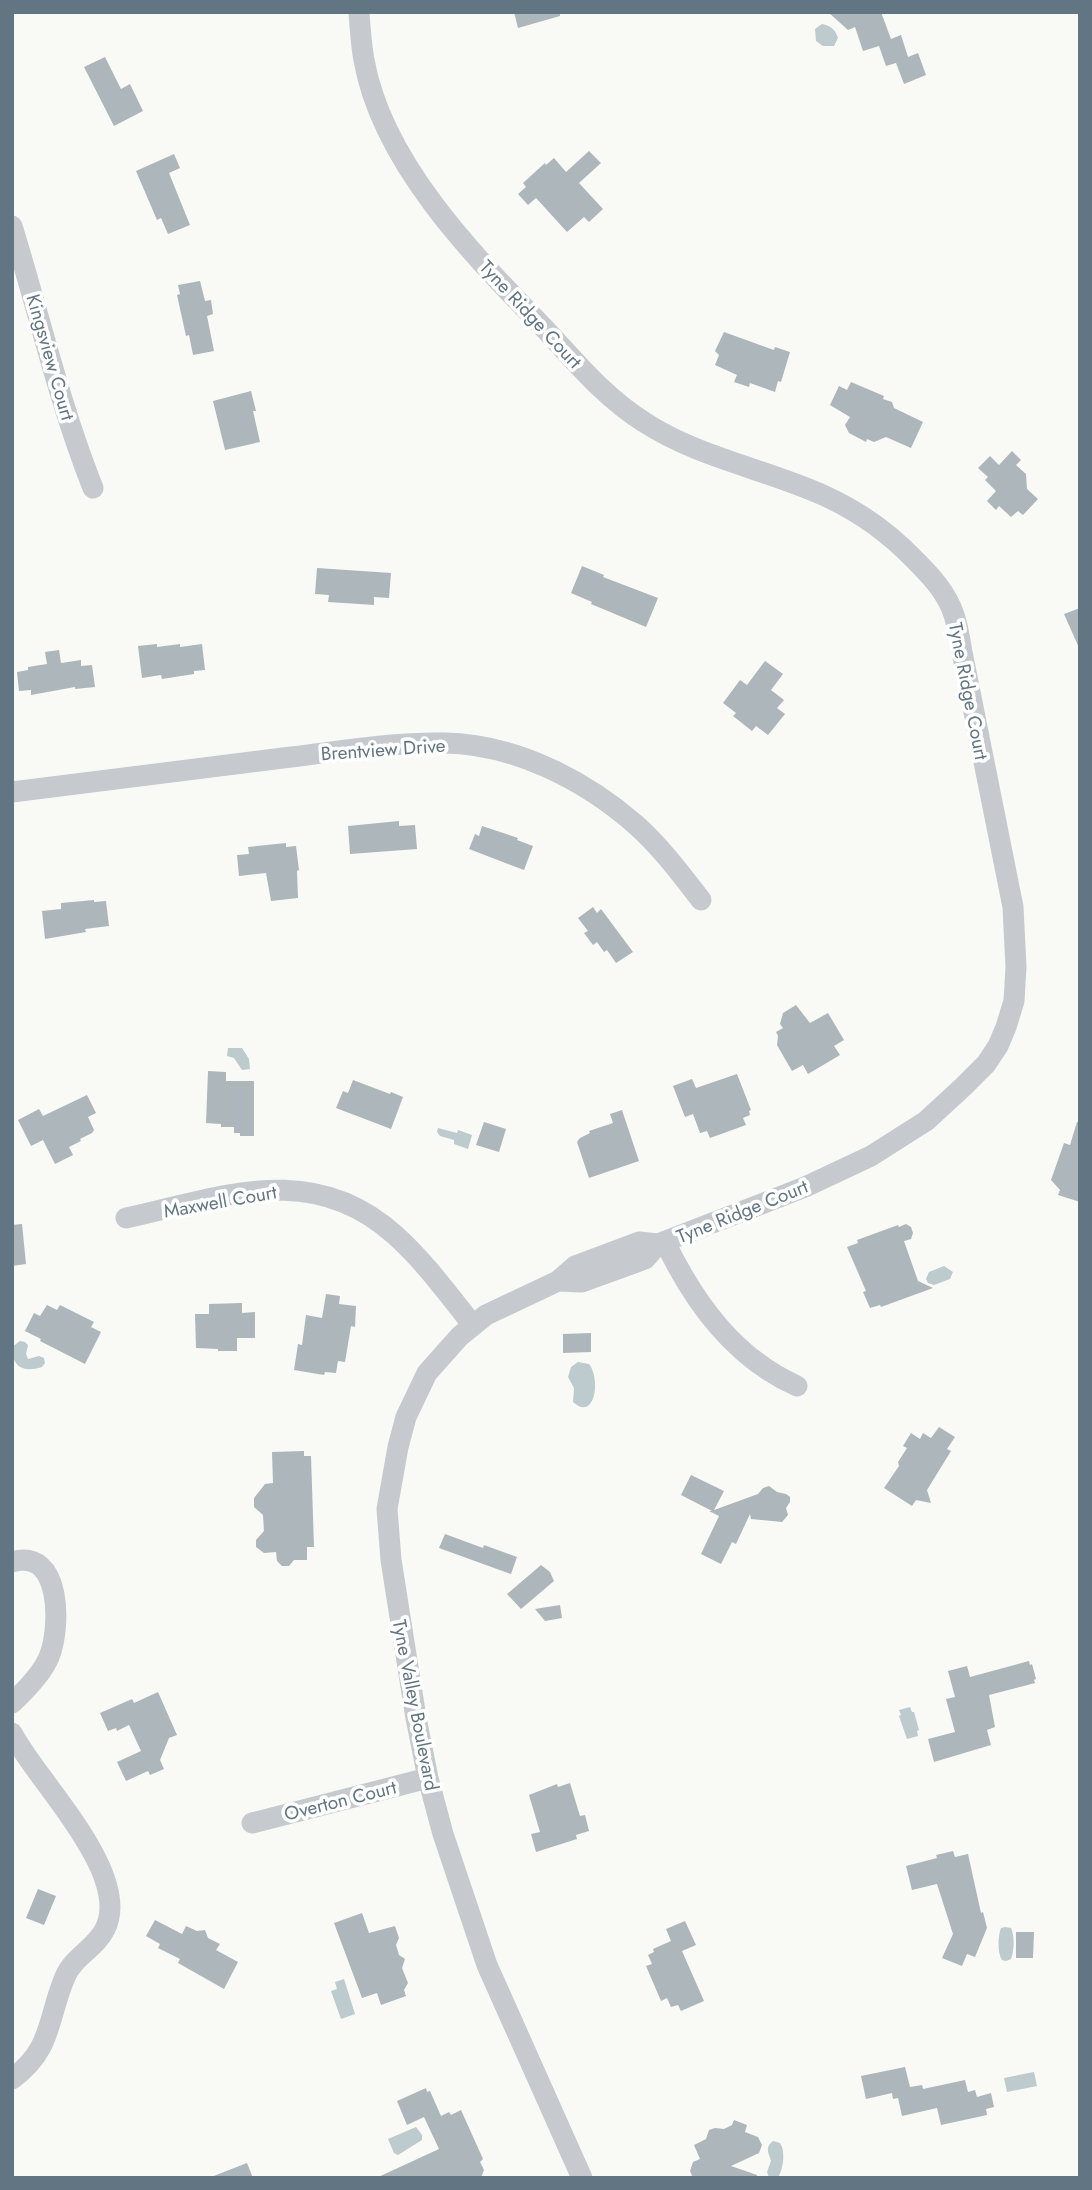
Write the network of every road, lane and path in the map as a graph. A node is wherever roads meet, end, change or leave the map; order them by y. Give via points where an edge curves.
1 (359, 12) edge
2 (12, 226) edge
3 (16, 250) edge
4 (93, 488) dead end
5 (12, 792) edge
6 (701, 900) dead end
7 (126, 1218) dead end
8 (661, 1243) junction
9 (472, 1324) junction
10 (797, 1386) dead end
11 (12, 1562) edge
12 (12, 1703) edge
13 (12, 1733) edge
14 (428, 1778) junction
15 (252, 1823) dead end
16 (12, 2079) edge
17 (582, 2178) edge

1 - 8 street, Tyne Ridge Court via 372,88 405,162 471,250 604,391 668,436 825,496 874,525 930,575 954,615 1016,933 1014,1001 998,1046 963,1087 900,1140 804,1186
2 - 3 street, Kingsview Court
3 - 4 street, Kingsview Court via 76,447
5 - 6 street, Brentview Drive via 391,746 473,746 547,768 599,797 643,832
7 - 9 street, Maxwell Court via 255,1192 295,1190 329,1196 362,1211 396,1236
8 - 9 street, Tyne Valley Boulevard via 645,1259 582,1282 558,1281
8 - 10 street via 727,1338 764,1369
9 - 14 street, Tyne Valley Boulevard via 427,1373 417,1392 398,1447 387,1509 395,1589
11 - 12 street via 29,1560 46,1574 54,1590 57,1616 47,1661
13 - 16 street via 92,1850 110,1912 106,1928 65,1976 42,2047
14 - 15 street, Overton Court
14 - 17 street, Tyne Valley Boulevard via 487,1965

